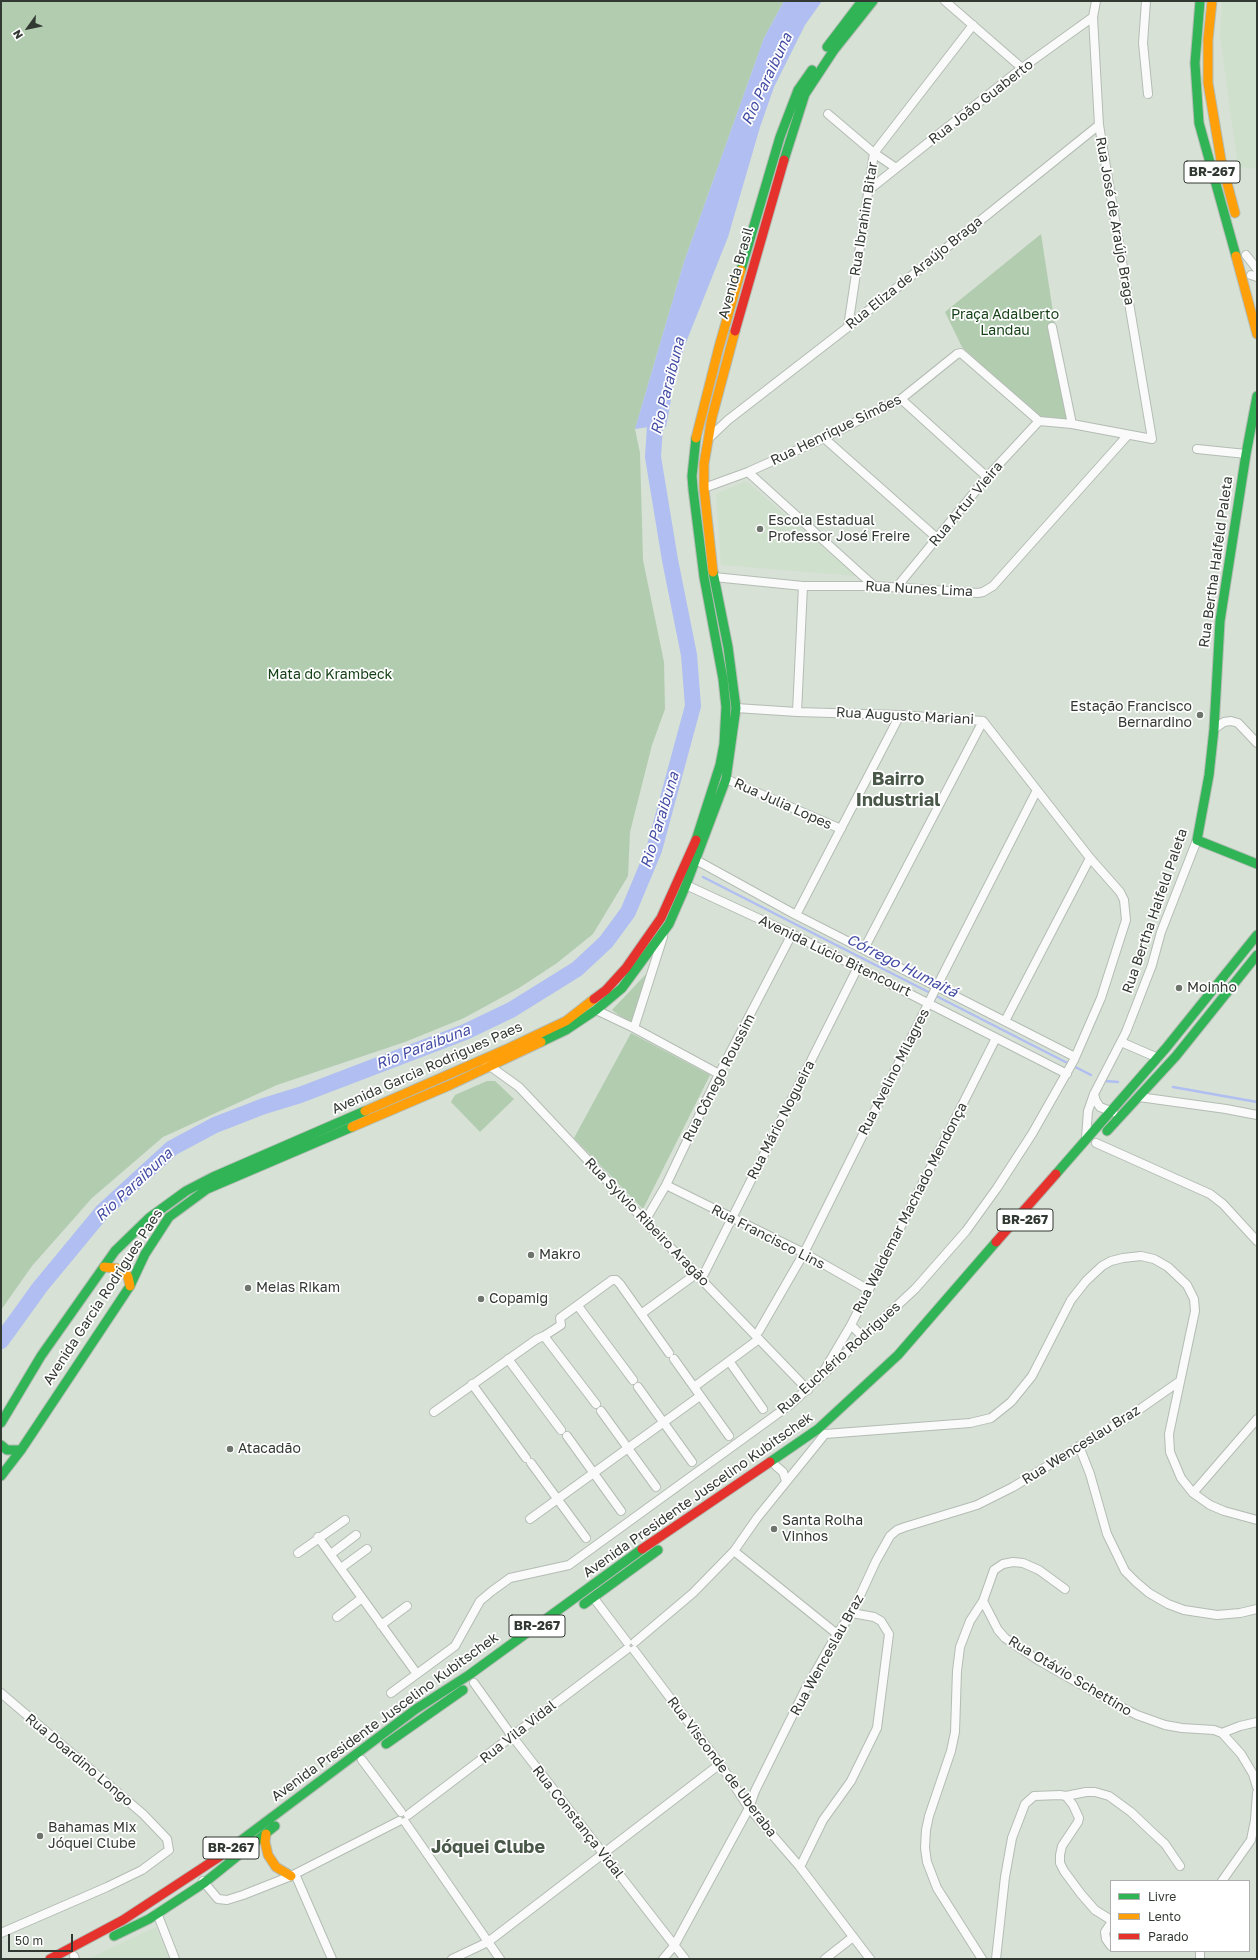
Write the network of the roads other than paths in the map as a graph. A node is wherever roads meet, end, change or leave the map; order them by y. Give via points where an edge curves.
1 (862, 1) edge
2 (873, 1) edge
3 (945, 1) edge
4 (1096, 1) edge
5 (1146, 1) edge
6 (1212, 1) edge
7 (1199, 3) edge
8 (1093, 17) junction
9 (973, 25) junction
10 (1022, 68) junction
11 (1148, 94) dead end
12 (828, 114) dead end
13 (1099, 125) junction
14 (874, 153) junction
15 (896, 168) junction
16 (870, 189) junction
17 (1238, 226) dead end
18 (1245, 251) dead end
19 (1255, 274) edge
20 (1255, 288) dead end
21 (848, 327) junction
22 (1052, 327) dead end
23 (1257, 334) edge
24 (1257, 396) edge
25 (901, 399) junction
26 (712, 417) junction
27 (728, 420) junction
28 (1039, 421) junction
29 (1072, 424) junction
30 (1127, 436) junction
31 (709, 438) junction
32 (824, 438) junction
33 (1197, 449) dead end
34 (1246, 454) junction
35 (748, 472) junction
36 (987, 477) junction
37 (704, 488) junction
38 (937, 538) junction
39 (704, 577) joint
40 (714, 577) junction
41 (803, 586) junction
42 (874, 586) junction
43 (896, 588) junction
44 (718, 648) junction
45 (736, 708) junction
46 (796, 712) junction
47 (900, 715) junction
48 (983, 721) junction
49 (1214, 729) junction
50 (1257, 743) edge
51 (726, 779) junction
52 (1037, 790) junction
53 (841, 829) junction
54 (696, 839) junction
55 (1198, 840) junction
56 (1090, 858) junction
57 (696, 860) junction
58 (1257, 864) edge
59 (686, 885) junction
60 (1126, 906) joint
61 (796, 915) junction
62 (665, 930) junction
63 (792, 934) junction
64 (1257, 935) edge
65 (864, 949) junction
66 (1257, 955) edge
67 (858, 966) junction
68 (613, 982) junction
69 (936, 988) junction
70 (929, 1002) junction
71 (596, 1010) junction
72 (1005, 1021) junction
73 (634, 1028) junction
74 (996, 1038) junction
75 (1121, 1042) junction
76 (1158, 1058) junction
77 (1074, 1059) junction
78 (486, 1062) junction
79 (1068, 1072) junction
80 (719, 1074) junction
81 (1094, 1094) junction
82 (1139, 1097) junction
83 (1111, 1112) junction
84 (1122, 1115) junction
85 (1257, 1115) edge
86 (1086, 1141) junction
87 (1096, 1143) junction
88 (666, 1185) junction
89 (732, 1219) junction
90 (645, 1221) junction
91 (1257, 1241) edge
92 (804, 1253) junction
93 (104, 1267) junction
94 (700, 1274) junction
95 (130, 1286) junction
96 (869, 1290) junction
97 (578, 1306) junction
98 (952, 1307) dead end
99 (641, 1314) junction
100 (942, 1319) dead end
101 (851, 1324) junction
102 (759, 1335) junction
103 (544, 1336) junction
104 (864, 1338) junction
105 (508, 1359) junction
106 (729, 1361) junction
107 (895, 1371) dead end
108 (820, 1377) junction
109 (1180, 1381) junction
110 (472, 1384) junction
111 (694, 1387) junction
112 (808, 1390) junction
113 (700, 1396) junction
114 (763, 1409) dead end
115 (434, 1412) dead end
116 (1257, 1419) edge
117 (664, 1422) junction
118 (1, 1423) edge
119 (836, 1425) dead end
120 (825, 1434) junction
121 (729, 1436) dead end
122 (1, 1445) edge
123 (1079, 1446) junction
124 (628, 1448) junction
125 (21, 1450) junction
126 (692, 1462) dead end
127 (776, 1466) junction
128 (594, 1473) junction
129 (1, 1476) edge
130 (786, 1481) junction
131 (656, 1488) dead end
132 (1193, 1493) junction
133 (558, 1498) junction
134 (621, 1511) dead end
135 (530, 1519) dead end
136 (345, 1520) dead end
137 (1257, 1520) edge
138 (356, 1535) dead end
139 (677, 1537) dead end
140 (318, 1538) junction
141 (586, 1538) dead end
142 (664, 1546) dead end
143 (367, 1549) dead end
144 (734, 1551) junction
145 (298, 1553) dead end
146 (331, 1554) junction
147 (340, 1568) junction
148 (1065, 1589) dead end
149 (593, 1597) junction
150 (362, 1598) junction
151 (983, 1601) junction
152 (407, 1606) dead end
153 (1257, 1609) edge
154 (574, 1611) dead end
155 (852, 1613) junction
156 (337, 1617) dead end
157 (381, 1625) junction
158 (837, 1634) junction
159 (631, 1646) junction
160 (512, 1656) dead end
161 (417, 1674) junction
162 (474, 1683) junction
163 (1, 1693) edge
164 (391, 1693) dead end
165 (1257, 1722) edge
166 (1222, 1732) junction
167 (512, 1736) junction
168 (362, 1760) junction
169 (720, 1764) junction
170 (1257, 1786) edge
171 (1257, 1793) edge
172 (1066, 1796) junction
173 (750, 1808) junction
174 (403, 1818) junction
175 (266, 1834) junction
176 (602, 1853) junction
177 (1180, 1866) dead end
178 (800, 1867) junction
179 (203, 1869) junction
180 (293, 1875) junction
181 (188, 1878) junction
182 (1223, 1880) edge
183 (204, 1883) junction
184 (157, 1913) junction
185 (1110, 1921) edge
186 (1110, 1924) edge
187 (1, 1933) edge
188 (853, 1937) junction
189 (488, 1942) junction
190 (1110, 1945) edge
191 (674, 1946) junction
192 (72, 1958) edge
193 (50, 1959) edge
194 (175, 1959) edge
195 (332, 1959) edge
196 (452, 1959) edge
197 (500, 1959) edge
198 (663, 1959) edge
199 (685, 1959) edge
200 (825, 1959) edge
201 (870, 1959) edge
202 (982, 1959) edge
203 (996, 1959) edge

1 - 39 main road, Avenida Brasil via 798,90 780,137 701,413 692,476
2 - 26 main road, Avenida Brasil via 834,50 805,94 772,196
3 - 9 street
4 - 8 street, Rua José de Araújo Braga
5 - 11 street via 1143,43
6 - 17 main road, BR-267 via 1208,40 1208,83 1220,160
7 - 23 main road, BR-267 via 1195,63 1200,123
8 - 10 street, Rua João Guaberto
8 - 13 street, Rua José de Araújo Braga
9 - 10 street
9 - 14 street, Rua Ibrahim Bitar
10 - 15 street, Rua João Guaberto
12 - 14 street
13 - 21 street, Rua Eliza de Araújo Braga
13 - 30 street, Rua José de Araújo Braga via 1152,439
14 - 15 street
14 - 16 street, Rua Ibrahim Bitar
15 - 16 street, Rua João Guaberto
16 - 21 street, Rua Ibrahim Bitar
18 - 19 main road
19 - 20 main road
21 - 27 street, Rua Eliza de Araújo Braga
22 - 29 street
24 - 34 main road, Rua Bertha Halfeld Paleta
25 - 28 street, Rua Henrique Simões via 957,354 964,354
25 - 32 street, Rua Henrique Simões
25 - 36 street
26 - 27 street
26 - 31 main road, Avenida Brasil
27 - 31 street, Rua Eliza de Araújo Braga
28 - 29 street
28 - 36 street, Rua Artur Vieira
29 - 30 street
30 - 43 street, Rua Nunes Lima via 988,590 978,593
31 - 37 main road, Avenida Brasil via 704,464
32 - 35 street, Rua Henrique Simões
32 - 38 street
33 - 34 street
34 - 49 main road, Rua Bertha Halfeld Paleta via 1220,621
35 - 37 street, Rua Henrique Simões
35 - 42 street
36 - 38 street, Rua Artur Vieira
37 - 40 main road, Avenida Brasil
38 - 43 street, Rua Artur Vieira
39 - 44 main road, Avenida Garcia Rodrigues Paes
40 - 41 street, Rua Nunes Lima
40 - 45 main road, Avenida Garcia Rodrigues Paes via 728,647
41 - 42 street, Rua Nunes Lima
41 - 46 street
42 - 43 street, Rua Nunes Lima
44 - 45 main road via 727,673 731,704
44 - 54 main road, Avenida Garcia Rodrigues Paes via 726,707 724,744 720,765
45 - 46 street, Rua Augusto Mariani
45 - 51 main road, Avenida Garcia Rodrigues Paes
46 - 47 street, Rua Augusto Mariani
47 - 48 street, Rua Augusto Mariani
47 - 53 street
48 - 52 street, Rua Augusto Mariani
48 - 65 street
49 - 50 street via 1224,722 1238,723
49 - 55 main road, Rua Bertha Halfeld Paleta
51 - 53 street, Rua Julia Lopes
51 - 57 main road, Avenida Garcia Rodrigues Paes
52 - 56 street, Rua Augusto Mariani
52 - 69 street, Rua Avelino Milagres
53 - 61 street
54 - 59 main road via 695,851 685,877
54 - 68 main road, Avenida Garcia Rodrigues Paes via 661,918
55 - 58 main road
55 - 75 street, Rua Bertha Halfeld Paleta via 1161,932 1140,998
56 - 60 street, Rua Augusto Mariani via 1120,892
56 - 72 street
57 - 59 main road, Avenida Garcia Rodrigues Paes
57 - 61 street, Avenida Lúcio Bitencourt
59 - 62 main road, Avenida Garcia Rodrigues Paes
59 - 63 street, Avenida Lúcio Bitencourt
60 - 77 street, Rua Euchério Rodrigues via 1126,920 1101,998
61 - 65 street, Avenida Lúcio Bitencourt
62 - 71 main road, Avenida Garcia Rodrigues Paes via 626,984
62 - 73 street, Avenida Garcia Rodrigues Paes
63 - 67 street, Avenida Lúcio Bitencourt
63 - 80 street, Rua Cônego Roussim
64 - 76 main road, Avenida Presidente Juscelino Kubitschek / BR-267
65 - 69 street, Avenida Lúcio Bitencourt
66 - 82 main road, BR-267 via 1210,1015
67 - 70 street, Avenida Lúcio Bitencourt
67 - 89 street, Rua Mário Nogueira
68 - 71 main road via 612,988 596,1005
68 - 78 main road, Avenida Garcia Rodrigues Paes via 585,1008 566,1021
69 - 70 street, Rua Avelino Milagres
69 - 72 street, Avenida Lúcio Bitencourt
70 - 74 street, Avenida Lúcio Bitencourt
70 - 92 street, Rua Avelino Milagres
71 - 73 street
71 - 78 main road, Avenida Garcia Rodrigues Paes via 560,1033
72 - 77 street, Avenida Lúcio Bitencourt
73 - 80 street
74 - 79 street, Avenida Lúcio Bitencourt
74 - 96 street, Rua Waldemar Machado Mendonça
75 - 76 street
75 - 81 street, Rua Bertha Halfeld Paleta
76 - 83 main road, Avenida Presidente Juscelino Kubitschek / BR-267
77 - 79 street, Rua Euchério Rodrigues
78 - 90 street, Rua Sylvio Ribeiro Aragão via 519,1087
78 - 93 main road, Avenida Garcia Rodrigues Paes via 213,1177 186,1191 148,1218 115,1251
78 - 95 main road, Avenida Garcia Rodrigues Paes via 207,1189 168,1217 145,1254
79 - 104 street, Rua Euchério Rodrigues via 1024,1146 966,1231 915,1289
80 - 88 street, Rua Cônego Roussim
81 - 83 street via 1100,1107
81 - 86 street, Rua Bertha Halfeld Paleta via 1088,1111
82 - 84 main road, BR-267
82 - 85 street via 1226,1108
83 - 84 street
83 - 86 main road, Avenida Presidente Juscelino Kubitschek / BR-267
84 - 87 main road, BR-267
86 - 179 main road, Avenida Presidente Juscelino Kubitschek / BR-267 via 898,1355 818,1429 629,1558 469,1675 416,1709
87 - 91 street via 1210,1194 1224,1204
87 - 98 main road, BR-267 via 1039,1204
88 - 89 street, Rua Francisco Lins
88 - 90 street, Rua Cônego Roussim
89 - 92 street, Rua Francisco Lins
89 - 94 street, Rua Mário Nogueira
90 - 94 street, Rua Sylvio Ribeiro Aragão
92 - 96 street, Rua Francisco Lins
92 - 102 street, Rua Avelino Milagres
93 - 95 main road via 116,1266 123,1269
93 - 118 main road, Avenida Garcia Rodrigues Paes via 41,1356
94 - 99 street
94 - 102 street, Rua Sylvio Ribeiro Aragão
95 - 125 main road, Avenida Garcia Rodrigues Paes
96 - 101 street, Rua Waldemar Machado Mendonça
97 - 99 street via 612,1280 616,1280
97 - 103 street via 560,1318 561,1325
97 - 117 street
99 - 111 street
100 - 107 main road
101 - 104 street
101 - 108 street, Rua Waldemar Machado Mendonça
102 - 106 street
102 - 112 street, Rua Sylvio Ribeiro Aragão
103 - 105 street
103 - 124 street
104 - 108 street, Rua Euchério Rodrigues
105 - 110 street
105 - 128 street
106 - 111 street
106 - 114 street
108 - 112 street, Rua Euchério Rodrigues
109 - 120 street via 1195,1311 1192,1293 1168,1267 1154,1259 1132,1257 1111,1261 1086,1281 1071,1300 1032,1376 1011,1402 991,1418 970,1424
109 - 123 street, Rua Wenceslau Braz via 1130,1416
109 - 132 street via 1169,1434 1170,1452 1181,1478
110 - 115 street
110 - 133 street
111 - 113 street
112 - 161 street, Rua Euchério Rodrigues via 569,1565 522,1574 503,1582 480,1601 455,1646
113 - 117 street
113 - 121 street
116 - 132 street
117 - 124 street
117 - 126 street
119 - 120 main road, Avenida Presidente Juscelino Kubitschek
120 - 127 main road, Avenida Presidente Juscelino Kubitschek
120 - 130 street, Rua Vila Vidal
122 - 125 main road via 7,1450
123 - 153 street via 1110,1540 1125,1570 1136,1582 1162,1600 1184,1610 1217,1615
123 - 155 street, Rua Wenceslau Braz via 1030,1478 977,1505 897,1530 884,1544
124 - 128 street
124 - 131 street
125 - 129 main road, Avenida Garcia Rodrigues Paes
127 - 130 street via 783,1472
127 - 139 main road, Avenida Presidente Juscelino Kubitschek
128 - 133 street
128 - 134 street
130 - 144 street, Rua Vila Vidal
132 - 137 street via 1224,1512
133 - 135 street
133 - 141 street
136 - 140 street
138 - 146 street
140 - 145 street
140 - 146 street
142 - 149 main road, Avenida Presidente Juscelino Kubitschek / BR-267
143 - 147 street
144 - 158 street
144 - 159 street, Rua Vila Vidal via 693,1593
146 - 147 street
147 - 150 street
148 - 151 street via 1039,1570 1023,1563 1012,1562 994,1570
149 - 154 main road, Avenida Presidente Juscelino Kubitschek / BR-267
149 - 159 street, Rua Visconde de Uberaba
150 - 156 street
150 - 157 street
151 - 166 street, Rua Otávio Schettino via 1005,1638 1113,1703 1165,1725
151 - 202 street via 970,1621 960,1647 955,1732 951,1751 928,1816 926,1842 926,1862 931,1876
152 - 157 street
155 - 158 street, Rua Wenceslau Braz
155 - 178 street via 881,1621 889,1634 877,1728 851,1781 822,1820
157 - 161 street
158 - 173 street, Rua Wenceslau Braz via 805,1690 755,1790
159 - 167 street, Rua Vila Vidal
159 - 169 street, Rua Visconde de Uberaba
160 - 162 main road, Avenida Presidente Juscelino Kubitschek / BR-267
161 - 164 street, Rua Euchério Rodrigues
162 - 167 street, Rua Constança Vidal
162 - 168 main road, Avenida Presidente Juscelino Kubitschek / BR-267
163 - 187 street, Rua Doardino Longo via 143,1814 164,1836 170,1849 142,1870 107,1888
165 - 166 street
166 - 170 street via 1241,1754
167 - 174 street, Rua Vila Vidal
167 - 176 street, Rua Constança Vidal
168 - 174 street
168 - 175 main road, Avenida Presidente Juscelino Kubitschek / BR-267
169 - 173 street, Rua Visconde de Uberaba
169 - 176 street
171 - 182 street via 1256,1820 1251,1840
172 - 177 street via 1095,1792 1109,1796 1131,1812 1165,1844
172 - 185 street via 1079,1818 1075,1830 1062,1846 1060,1862 1080,1894
172 - 203 street via 1034,1796 1025,1804 1012,1838 1009,1854
173 - 178 street, Rua Visconde de Uberaba
173 - 191 street, Rua Wenceslau Braz
174 - 180 street, Rua Vila Vidal
174 - 189 street
175 - 180 main road via 268,1855 276,1867
175 - 183 main road, Avenida Presidente Juscelino Kubitschek / BR-267
176 - 189 street
176 - 191 street, Rua Constança Vidal
178 - 188 street, Rua Visconde de Uberaba
179 - 181 main road, Avenida Presidente Juscelino Kubitschek / BR-267
179 - 183 street
180 - 183 street, Rua Vila Vidal via 243,1895 222,1900 214,1896
180 - 195 street
181 - 183 main road
181 - 193 main road, Avenida Presidente Juscelino Kubitschek / BR-267 via 123,1920
183 - 184 main road, Avenida Presidente Juscelino Kubitschek / BR-267
184 - 192 main road, Avenida Presidente Juscelino Kubitschek / BR-267
184 - 194 street
186 - 190 street via 1105,1932
188 - 200 street
188 - 201 street, Rua Visconde de Uberaba
189 - 196 street
189 - 197 street
191 - 198 street, Rua Wenceslau Braz
191 - 199 street, Rua Constança Vidal

